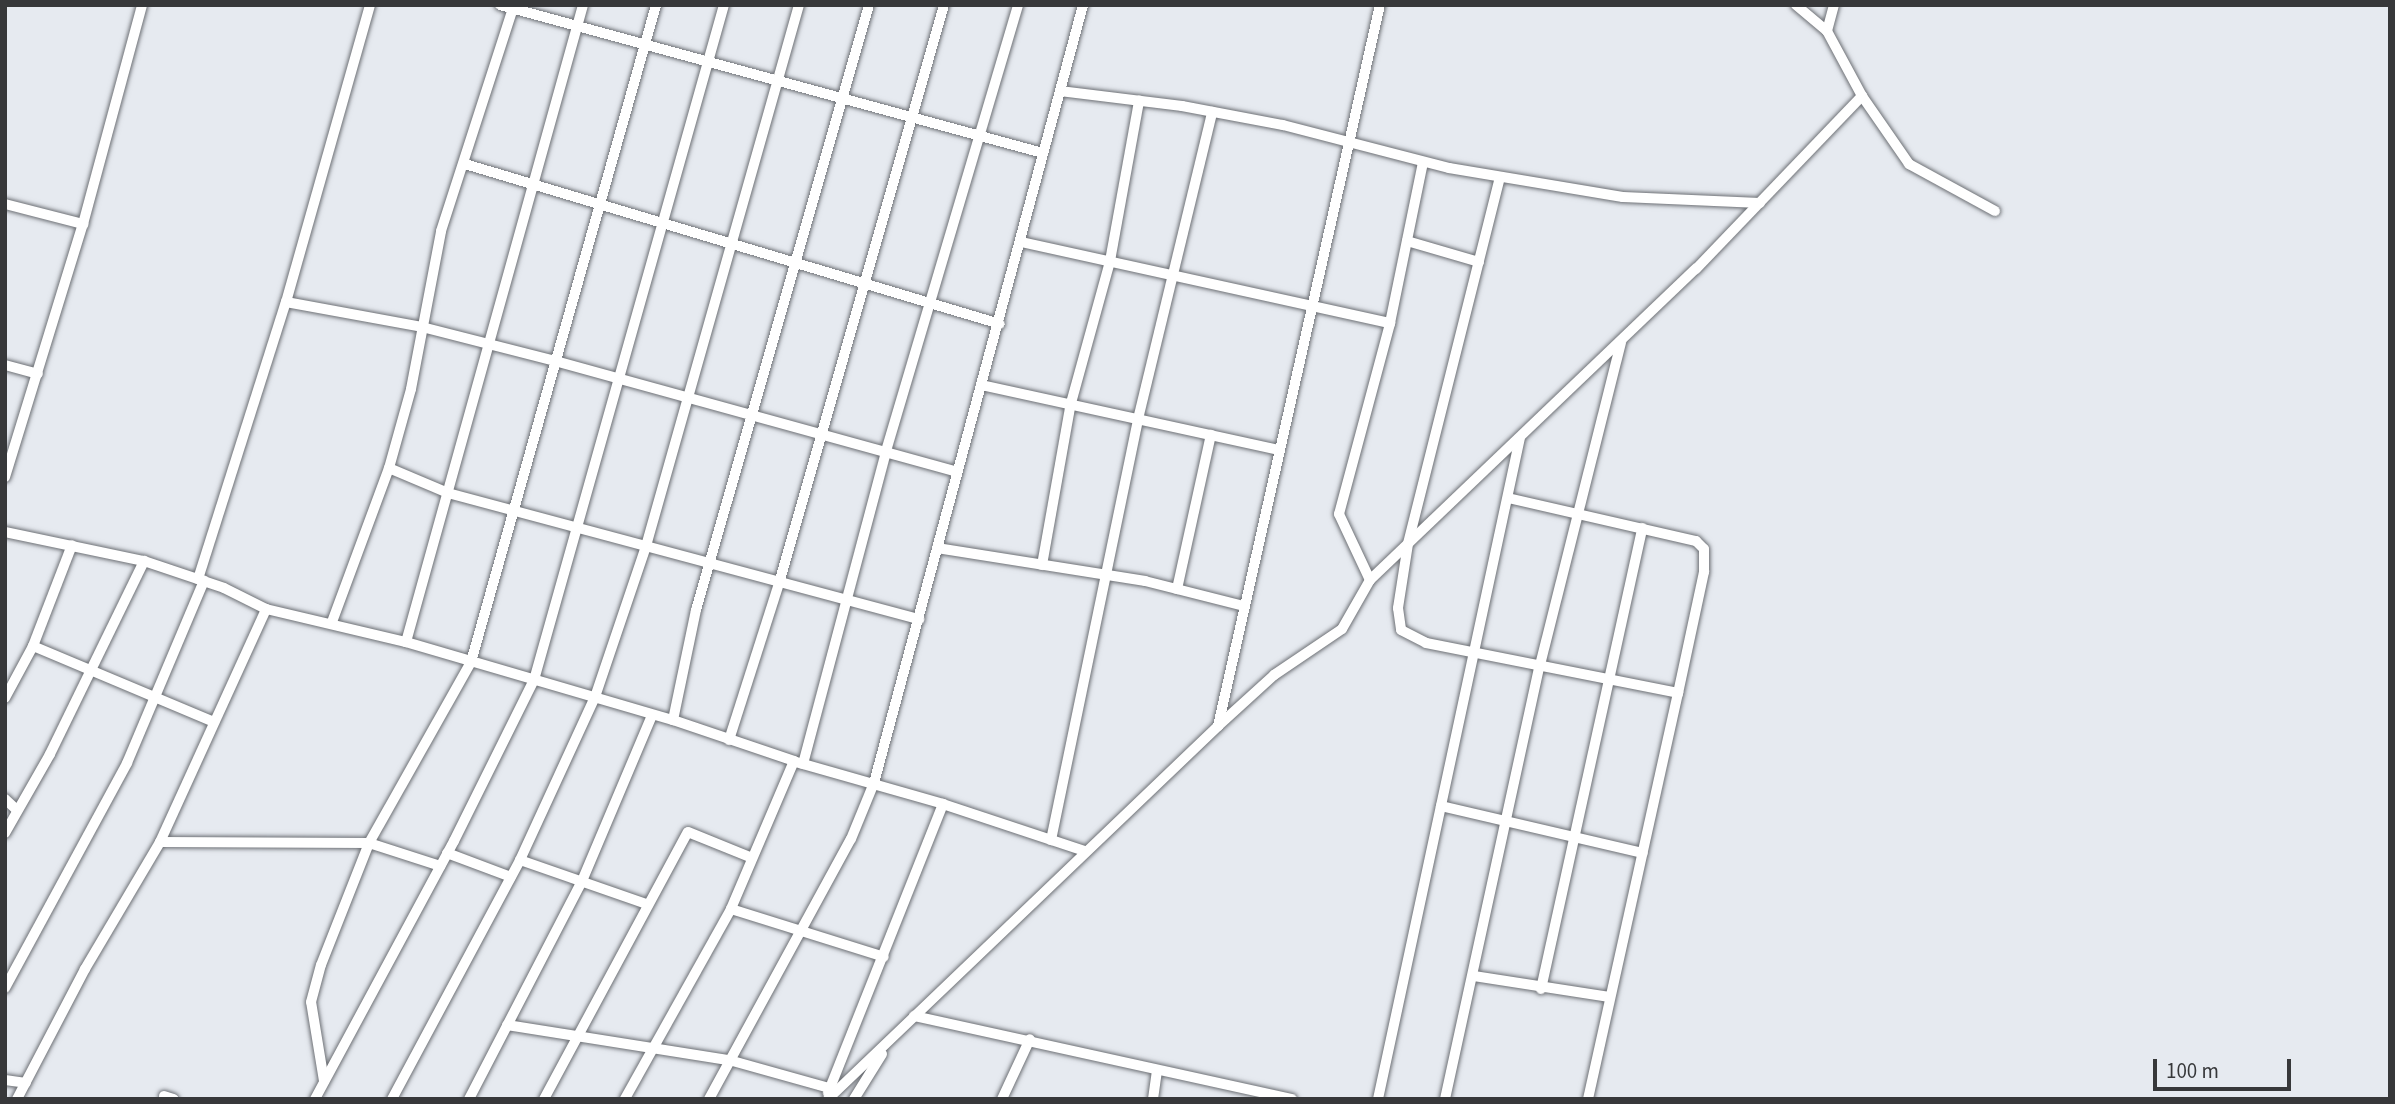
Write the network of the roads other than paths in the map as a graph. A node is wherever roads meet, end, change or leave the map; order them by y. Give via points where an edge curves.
1 (142, 5) edge
2 (370, 5) edge
3 (500, 5) edge
4 (583, 5) edge
5 (656, 5) edge
6 (724, 5) edge
7 (799, 5) edge
8 (869, 5) edge
9 (944, 5) edge
10 (1018, 5) edge
11 (1083, 5) edge
12 (1380, 5) edge
13 (1796, 5) edge
14 (1833, 5) edge
15 (514, 7) edge
16 (578, 26) junction
17 (1826, 31) junction
18 (646, 44) junction
19 (707, 61) junction
20 (778, 80) junction
21 (1060, 91) junction
22 (1862, 96) junction
23 (843, 97) junction
24 (1139, 101) junction
25 (1212, 112) junction
26 (912, 116) junction
27 (979, 134) junction
28 (1349, 142) junction
29 (1043, 153) junction
30 (1423, 162) junction
31 (465, 164) junction
32 (1500, 177) junction
33 (534, 186) junction
34 (1760, 203) junction
35 (5, 204) edge
36 (600, 206) junction
37 (1995, 211) dead end
38 (83, 224) junction
39 (662, 226) junction
40 (1407, 241) junction
41 (1021, 242) junction
42 (731, 246) junction
43 (1110, 261) junction
44 (797, 262) junction
45 (1479, 262) junction
46 (1173, 275) junction
47 (864, 282) junction
48 (286, 302) junction
49 (929, 302) junction
50 (1313, 304) junction
51 (1390, 323) junction
52 (1000, 324) junction
53 (422, 327) junction
54 (1621, 342) junction
55 (490, 344) junction
56 (555, 361) junction
57 (5, 365) edge
58 (38, 374) junction
59 (620, 379) junction
60 (981, 385) junction
61 (688, 397) junction
62 (1071, 404) junction
63 (754, 416) junction
64 (1138, 419) junction
65 (820, 435) junction
66 (1211, 435) junction
67 (1520, 438) junction
68 (1278, 450) junction
69 (886, 451) junction
70 (389, 468) junction
71 (957, 471) junction
72 (5, 477) edge
73 (448, 493) junction
74 (1508, 498) junction
75 (514, 510) junction
76 (1580, 511) junction
77 (578, 525) junction
78 (1642, 528) junction
79 (5, 532) edge
80 (1408, 544) junction
81 (72, 545) junction
82 (646, 546) junction
83 (937, 548) junction
84 (144, 561) junction
85 (710, 561) junction
86 (1042, 565) junction
87 (1109, 575) junction
88 (201, 580) junction
89 (780, 580) junction
90 (1370, 580) junction
91 (1177, 589) junction
92 (848, 599) junction
93 (1244, 606) junction
94 (267, 609) junction
95 (919, 619) junction
96 (332, 622) junction
97 (405, 642) junction
98 (33, 646) junction
99 (1476, 653) junction
100 (471, 662) junction
101 (1540, 665) junction
102 (91, 673) junction
103 (1609, 679) junction
104 (534, 680) junction
105 (1678, 693) junction
106 (595, 697) junction
107 (5, 698) edge
108 (154, 698) junction
109 (652, 715) junction
110 (673, 720) junction
111 (215, 722) junction
112 (1219, 726) junction
113 (729, 740) junction
114 (798, 762) junction
115 (874, 783) junction
116 (5, 799) edge
117 (943, 804) junction
118 (1441, 806) junction
119 (17, 810) junction
120 (1508, 821) junction
121 (5, 832) edge
122 (1574, 837) junction
123 (1051, 840) junction
124 (160, 842) junction
125 (369, 843) junction
126 (1084, 851) junction
127 (447, 853) junction
128 (1643, 853) junction
129 (750, 857) junction
130 (520, 860) junction
131 (440, 866) junction
132 (511, 877) junction
133 (582, 881) junction
134 (646, 904) junction
135 (731, 909) junction
136 (802, 930) junction
137 (884, 957) junction
138 (1474, 976) junction
139 (5, 988) edge
140 (1541, 989) junction
141 (1609, 997) junction
142 (914, 1016) junction
143 (507, 1025) junction
144 (897, 1032) junction
145 (576, 1036) junction
146 (1030, 1040) junction
147 (652, 1048) junction
148 (729, 1060) junction
149 (1157, 1072) junction
150 (5, 1080) edge
151 (324, 1081) junction
152 (26, 1083) junction
153 (828, 1095) edge
154 (17, 1099) edge
155 (315, 1099) edge
156 (392, 1099) edge
157 (469, 1099) edge
158 (544, 1099) edge
159 (625, 1099) edge
160 (709, 1099) edge
161 (854, 1099) edge
162 (1002, 1099) edge
163 (1153, 1099) edge
164 (1292, 1099) edge
165 (1378, 1099) edge
166 (1445, 1099) edge
167 (1588, 1099) edge

1 - 38 street
2 - 48 street
3 - 15 street
4 - 16 street
5 - 18 street
6 - 19 street
7 - 20 street
8 - 23 street
9 - 26 street
10 - 27 street
11 - 21 street
12 - 28 street
13 - 17 street
14 - 17 street
15 - 16 street
15 - 31 street
16 - 18 street
16 - 33 street
17 - 22 street
18 - 19 street
18 - 36 street
19 - 20 street
19 - 39 street
20 - 23 street
20 - 42 street
21 - 24 street
21 - 29 street
22 - 34 street
22 - 37 street via 1909,164
23 - 26 street
23 - 44 street
24 - 25 street
24 - 43 street
25 - 28 street
25 - 46 street
26 - 27 street
26 - 47 street
27 - 29 street
27 - 49 street
28 - 30 street
28 - 50 street
29 - 41 street
30 - 32 street
30 - 40 street
31 - 33 street
31 - 53 street via 441,231
32 - 34 street via 1623,197
32 - 45 street
33 - 36 street
33 - 55 street
34 - 54 street
35 - 38 street
36 - 39 street
36 - 56 street
38 - 58 street
39 - 42 street
39 - 59 street
40 - 45 street
40 - 51 street
41 - 43 street
41 - 52 street
42 - 44 street
42 - 61 street
43 - 46 street
43 - 62 street
44 - 47 street
44 - 63 street
45 - 80 street
46 - 50 street
46 - 64 street
47 - 49 street
47 - 65 street
48 - 53 street
48 - 88 street
49 - 52 street
49 - 69 street
50 - 51 street
50 - 68 street
51 - 90 street via 1339,514
52 - 60 street
53 - 55 street
53 - 70 street
54 - 67 street
54 - 76 street
55 - 56 street
55 - 73 street
56 - 59 street
56 - 75 street
57 - 58 street
58 - 72 street
59 - 61 street
59 - 77 street
60 - 62 street
60 - 71 street
61 - 63 street
61 - 82 street
62 - 64 street
62 - 86 street
63 - 65 street
63 - 85 street
64 - 66 street
64 - 87 street
65 - 69 street
65 - 89 street
66 - 68 street
66 - 91 street
67 - 74 street
67 - 80 street
68 - 93 street
69 - 71 street
69 - 92 street
70 - 73 street
70 - 96 street
71 - 83 street
73 - 75 street
73 - 97 street
74 - 76 street
74 - 99 street
75 - 77 street
75 - 100 street
76 - 78 street
76 - 101 street
77 - 82 street
77 - 104 street
78 - 103 street
78 - 105 street via 1696,541 1704,550 1704,572
79 - 81 street
80 - 90 street
80 - 99 street via 1398,608 1401,630 1426,643
81 - 84 street
81 - 98 street
82 - 85 street
82 - 106 street
83 - 86 street
83 - 95 street
84 - 88 street
84 - 102 street
85 - 89 street
85 - 110 street
86 - 87 street
87 - 91 street
87 - 123 street
88 - 94 street
88 - 108 street
89 - 92 street
89 - 113 street
90 - 112 street via 1342,629 1274,675
91 - 93 street
92 - 95 street
92 - 114 street
93 - 112 street
94 - 96 street
94 - 111 street
95 - 115 street
96 - 97 street
97 - 100 street
98 - 102 street
98 - 107 street
99 - 101 street
99 - 118 street
100 - 104 street
100 - 125 street
101 - 103 street
101 - 120 street
102 - 108 street
102 - 119 street
103 - 105 street
103 - 122 street
104 - 106 street
104 - 127 street
105 - 128 street
106 - 109 street
106 - 130 street
108 - 111 street
108 - 139 street via 127,763
109 - 110 street
109 - 133 street
110 - 113 street
111 - 124 street
112 - 126 street
113 - 114 street
114 - 115 street
114 - 129 street
115 - 117 street
115 - 136 street via 851,839
116 - 119 street
117 - 123 street
117 - 137 street
118 - 120 street
118 - 165 street
119 - 121 street
120 - 122 street
120 - 138 street
122 - 128 street
122 - 140 street
123 - 126 street
124 - 125 street
124 - 152 street via 85,969
125 - 131 street
125 - 151 street via 311,1002
126 - 142 street
127 - 131 street
127 - 132 street
128 - 141 street
129 - 134 street via 688,832
129 - 135 street
130 - 132 street
130 - 133 street
131 - 151 street
132 - 156 street
133 - 134 street
133 - 143 street
134 - 145 street
135 - 136 street
135 - 147 street
136 - 137 street
136 - 148 street
137 - 153 street
138 - 140 street
138 - 166 street
140 - 141 street
141 - 167 street
142 - 144 street
142 - 146 street
143 - 145 street
143 - 157 street
144 - 153 street
144 - 161 street
145 - 147 street
145 - 158 street
146 - 149 street
146 - 162 street
147 - 148 street
147 - 159 street
148 - 153 street
148 - 160 street
149 - 163 street
149 - 164 street
150 - 152 street
151 - 155 street
152 - 154 street

